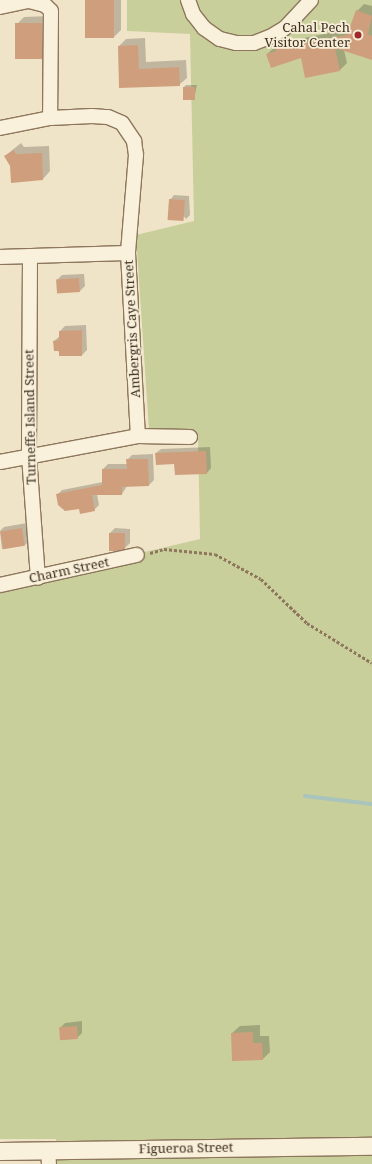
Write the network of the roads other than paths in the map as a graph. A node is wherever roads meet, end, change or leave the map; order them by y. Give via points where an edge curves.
1 (188, 0) edge
2 (310, 0) edge
3 (0, 7) edge
4 (50, 118) junction
5 (0, 128) edge
6 (128, 253) junction
7 (30, 256) junction
8 (0, 257) edge
9 (138, 436) junction
10 (190, 437) dead end
11 (29, 456) junction
12 (0, 462) edge
13 (138, 555) road end
14 (38, 578) junction
15 (0, 585) edge
16 (372, 1146) edge
17 (0, 1151) edge
18 (48, 1157) edge

1 - 2 street via 193,14 204,28 220,39 236,43 254,43 285,28
3 - 4 street via 33,1 45,5 51,11
4 - 5 street
4 - 6 street via 108,117 122,123 130,132 136,155
6 - 7 street, Ambergris Caye Street
6 - 9 street, Ambergris Caye Street
7 - 8 street, Ambergris Caye Street
7 - 11 street, Turneffe Island Street
9 - 10 street
9 - 11 street
11 - 12 street
11 - 14 street, Turneffe Island Street
13 - 14 street, Charm Street
14 - 15 street, Charm Street
16 - 18 street, Figueroa Street
17 - 18 street, Figueroa Street

